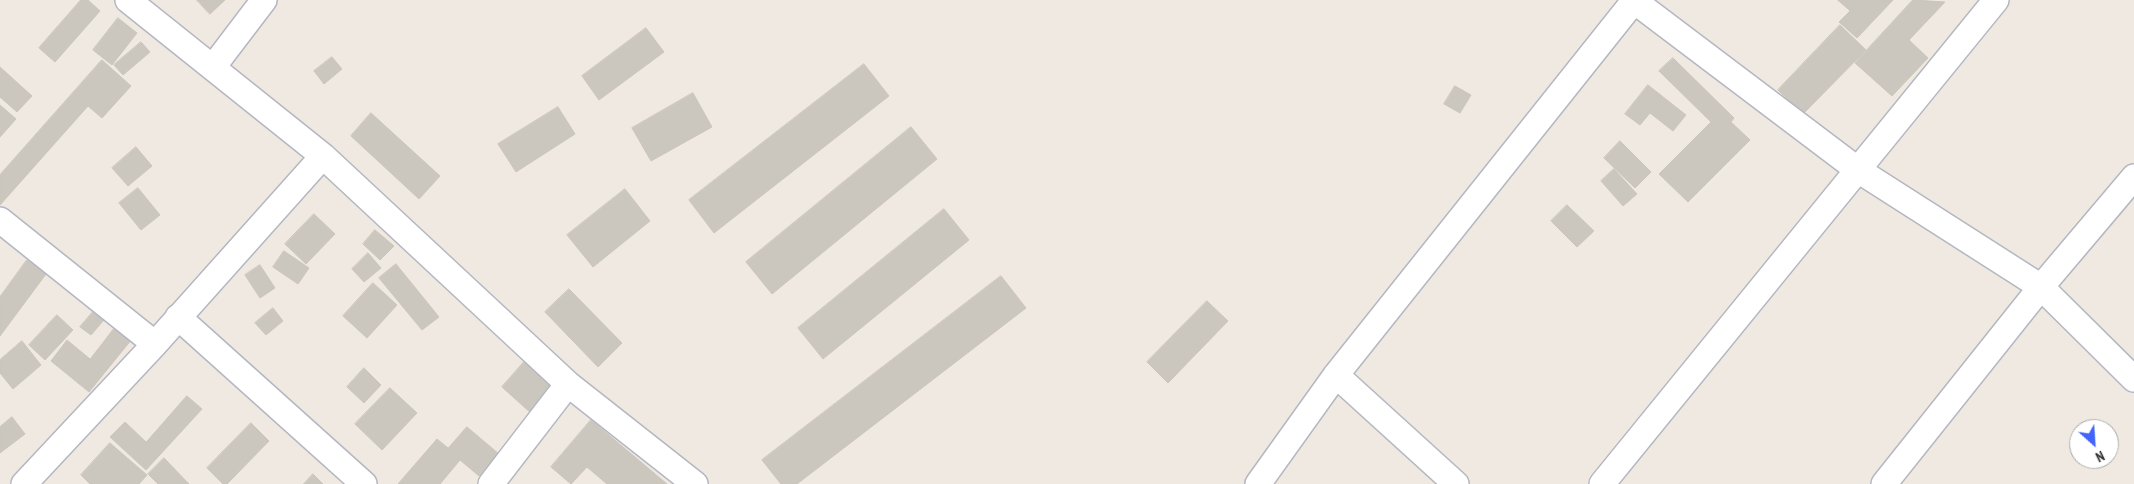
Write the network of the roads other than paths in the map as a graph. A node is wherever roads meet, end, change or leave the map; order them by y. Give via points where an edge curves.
1 (128, 0) edge
2 (264, 0) edge
3 (1995, 0) edge
4 (1634, 1) edge
5 (213, 66) junction
6 (323, 156) junction
7 (1858, 170) junction
8 (2134, 177) edge
9 (0, 220) edge
10 (2041, 287) junction
11 (178, 318) junction
12 (155, 344) junction
13 (1336, 375) junction
14 (2134, 379) edge
15 (568, 384) junction
16 (24, 484) edge
17 (364, 484) edge
18 (491, 484) edge
19 (695, 484) edge
20 (1258, 484) edge
21 (1456, 484) edge
22 (1602, 484) edge
23 (1884, 484) edge

1 - 5 street
2 - 5 street
3 - 7 street
4 - 7 street
4 - 13 street
5 - 6 street
6 - 11 street
6 - 15 street
7 - 10 street
7 - 22 street
8 - 10 street
9 - 12 street
10 - 14 street
10 - 23 street
11 - 12 street
11 - 17 street
12 - 16 street
13 - 20 street
13 - 21 street
15 - 18 street
15 - 19 street

